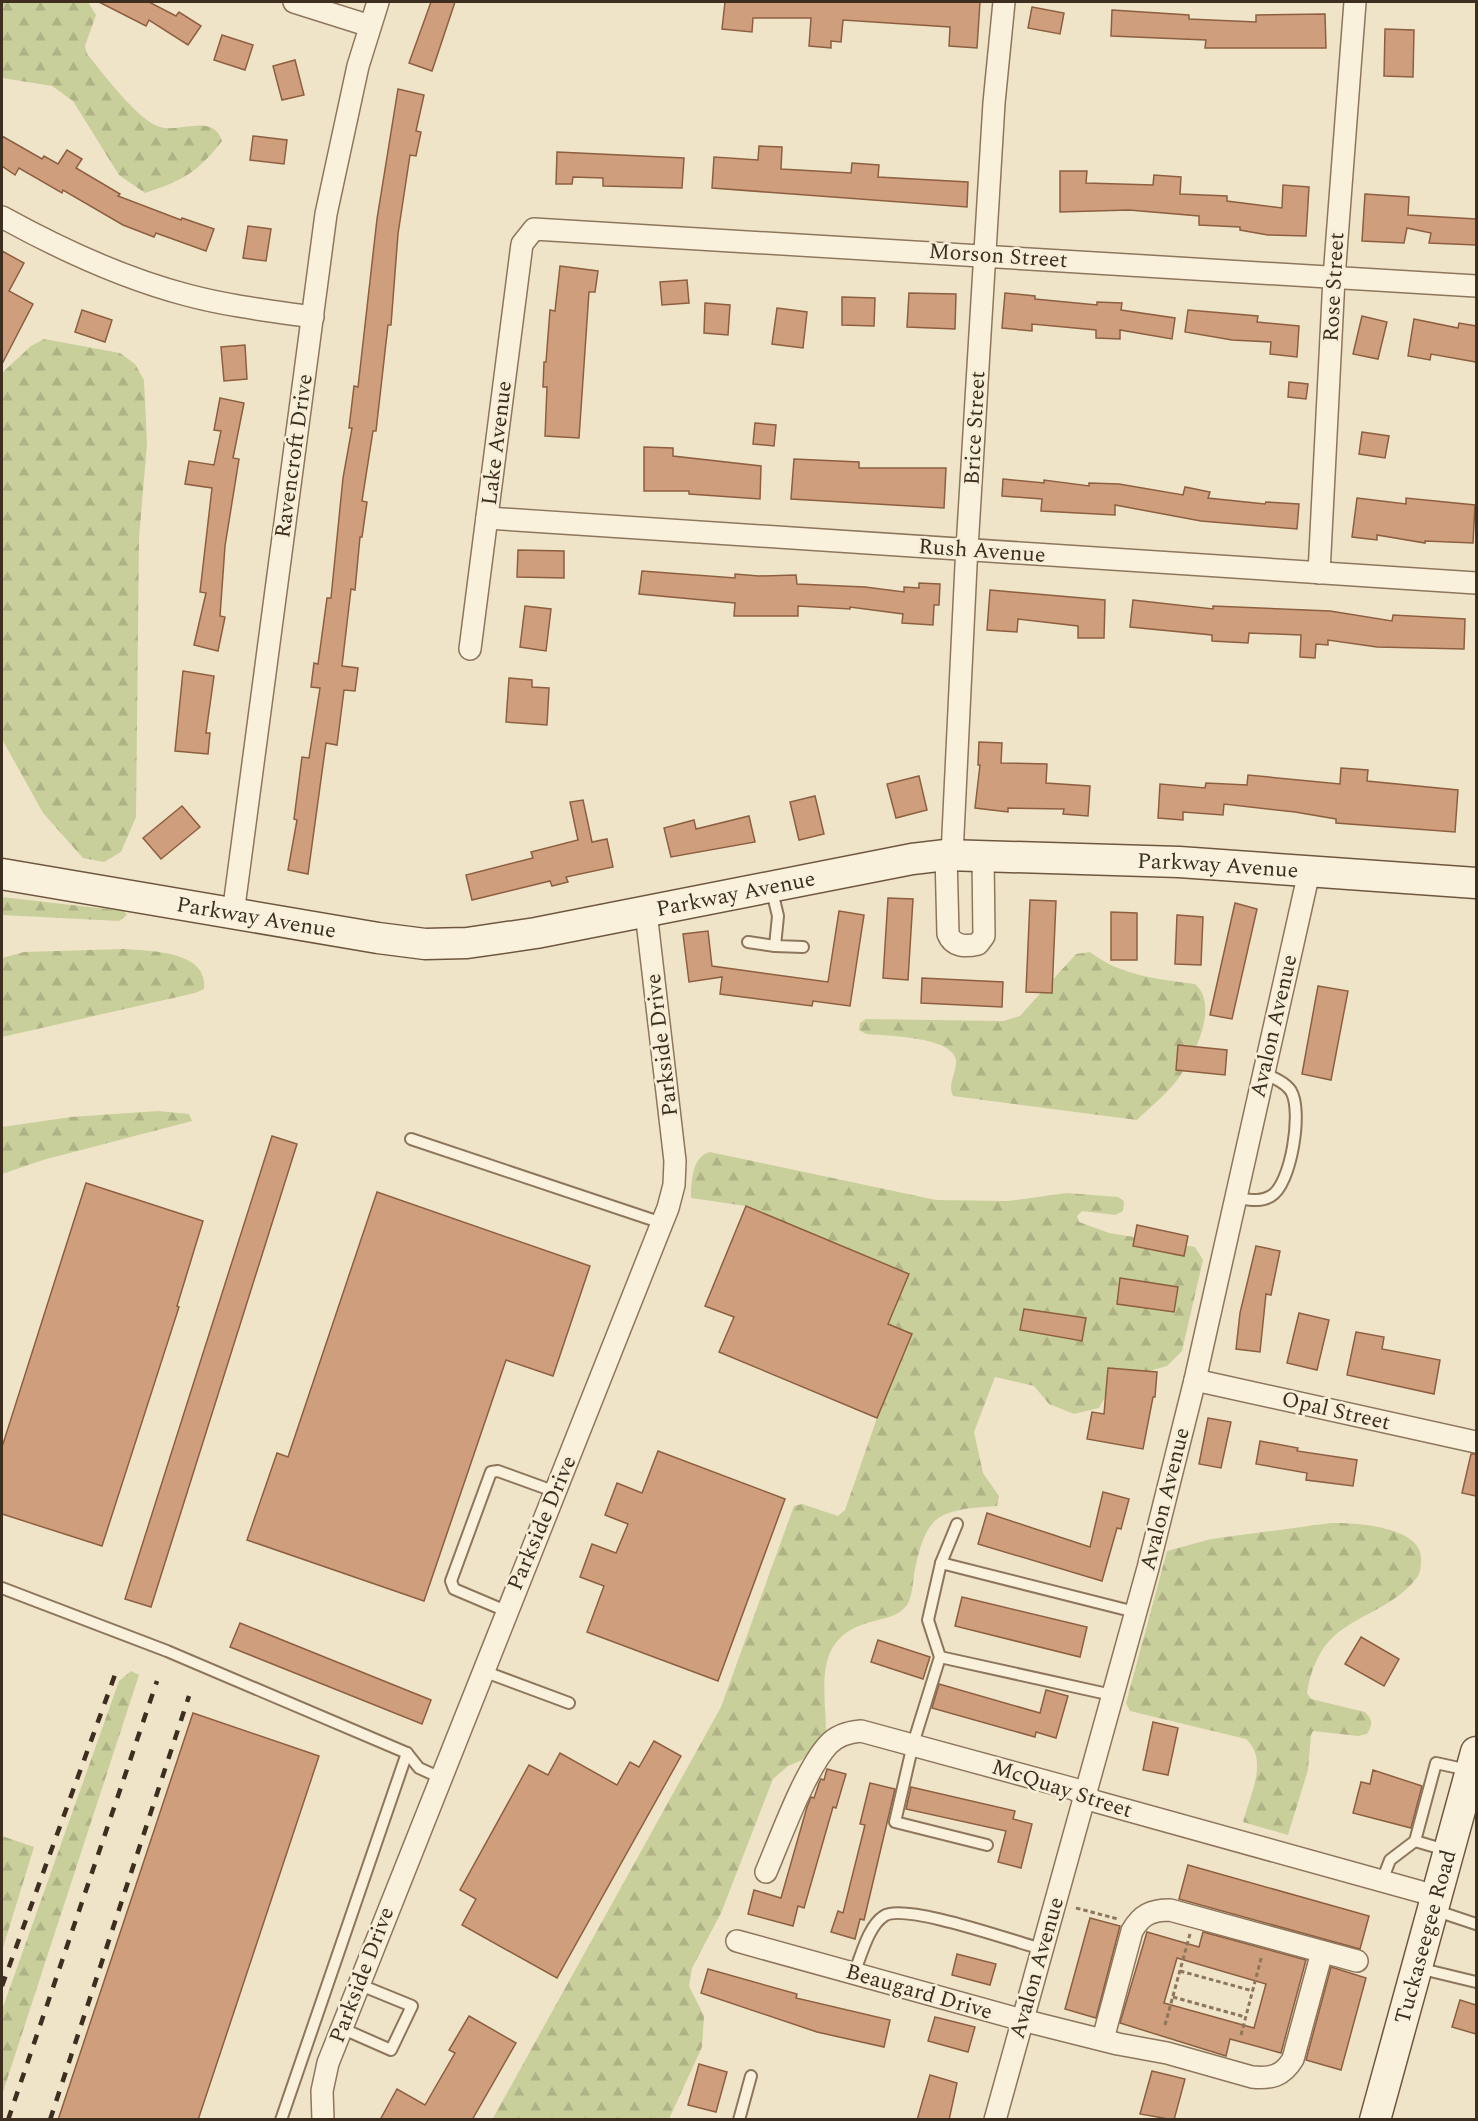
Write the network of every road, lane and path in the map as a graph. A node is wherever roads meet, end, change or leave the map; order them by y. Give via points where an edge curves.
1 (294, 2) edge
2 (378, 2) edge
3 (1004, 2) edge
4 (1355, 2) edge
5 (370, 26) junction
6 (2, 217) edge
7 (524, 238) joint
8 (986, 255) junction
9 (1334, 278) junction
10 (1476, 286) edge
11 (313, 317) junction
12 (487, 518) junction
13 (968, 549) junction
14 (1319, 573) junction
15 (1476, 583) edge
16 (470, 649) dead end
17 (949, 855) junction
18 (983, 856) junction
19 (1309, 872) junction
20 (2, 874) edge
21 (1476, 883) edge
22 (771, 887) junction
23 (646, 912) junction
24 (233, 914) junction
25 (748, 942) dead end
26 (775, 946) junction
27 (803, 947) dead end
28 (1264, 1074) junction
29 (411, 1139) dead end
30 (1234, 1198) junction
31 (662, 1223) junction
32 (1195, 1380) junction
33 (1476, 1442) edge
34 (556, 1492) junction
35 (957, 1524) dead end
36 (941, 1563) junction
37 (2, 1588) edge
38 (506, 1611) junction
39 (1135, 1612) junction
40 (940, 1657) junction
41 (483, 1671) junction
42 (1112, 1695) junction
43 (569, 1703) dead end
44 (913, 1744) junction
45 (407, 1753) junction
46 (1474, 1761) edge
47 (441, 1778) junction
48 (1084, 1796) junction
49 (1414, 1841) junction
50 (987, 1845) dead end
51 (1449, 1851) junction
52 (766, 1872) dead end
53 (1382, 1881) junction
54 (1434, 1903) junction
55 (1076, 1908) dead end
56 (1127, 1922) dead end
57 (1476, 1924) edge
58 (1191, 1931) dead end
59 (737, 1941) dead end
60 (1265, 1947) dead end
61 (1042, 1949) junction
62 (1322, 1952) junction
63 (1357, 1961) dead end
64 (1416, 1968) junction
65 (1180, 1971) junction
66 (854, 1973) junction
67 (1476, 1982) edge
68 (358, 1984) junction
69 (1253, 1991) junction
70 (1173, 1997) junction
71 (1245, 2017) junction
72 (1022, 2020) junction
73 (1165, 2025) dead end
74 (341, 2028) junction
75 (1241, 2035) dead end
76 (1103, 2040) junction
77 (751, 2076) dead end
78 (281, 2120) edge
79 (323, 2120) edge
80 (740, 2120) edge
81 (995, 2120) edge
82 (1375, 2120) edge

1 - 5 street
2 - 5 street, Ravencroft Drive
3 - 8 street, Brice Street
4 - 9 street, Rose Street
5 - 11 street, Ravencroft Drive via 339,146
6 - 11 street via 89,261 149,284 232,305
7 - 8 street, Morson Street via 534,229 544,227
7 - 12 street, Lake Avenue
8 - 9 street, Morson Street
8 - 13 street, Brice Street
9 - 10 street, Morson Street
9 - 14 street, Rose Street
11 - 24 street, Ravencroft Drive
12 - 13 street, Rush Avenue
12 - 16 street, Lake Avenue
13 - 14 street, Rush Avenue
13 - 17 street, Brice Street
14 - 15 street, Rush Avenue
17 - 18 street, Parkway Avenue
17 - 18 street, Brice Street via 948,934 956,944 964,946 978,944 984,936
17 - 22 street, Parkway Avenue
18 - 19 street, Parkway Avenue via 1179,862
19 - 21 street, Parkway Avenue
19 - 28 street, Avalon Avenue
20 - 24 street, Parkway Avenue
22 - 23 street, Parkway Avenue
22 - 26 lane via 778,916
23 - 24 street, Parkway Avenue via 467,943 425,944
23 - 31 street, Parkside Drive via 675,1161 674,1185
25 - 26 lane
26 - 27 lane
28 - 30 street, Avalon Avenue
28 - 30 lane via 1283,1083 1295,1101 1290,1160 1280,1188 1272,1196 1262,1200
29 - 31 lane
30 - 32 street, Avalon Avenue
31 - 34 street, Parkside Drive
32 - 33 street, Opal Street
32 - 39 street, Avalon Avenue
34 - 38 street, Parkside Drive
34 - 38 lane via 498,1471 491,1472 451,1581 454,1589
35 - 36 lane
36 - 39 lane
36 - 40 lane via 928,1620
37 - 45 lane
38 - 41 street, Parkside Drive
39 - 42 street, Avalon Avenue
40 - 42 lane
40 - 44 lane
41 - 43 lane
41 - 47 street, Parkside Drive
42 - 48 street, Avalon Avenue
44 - 48 street, McQuay Street via 1074,1789
44 - 50 lane via 895,1822
44 - 52 street, McQuay Street via 861,1731 845,1732 828,1744 815,1762
45 - 47 lane via 419,1768
45 - 78 lane
46 - 49 lane via 1436,1763
46 - 51 street, Tuckaseegee Road
47 - 68 street, Parkside Drive
48 - 53 street, McQuay Street
48 - 61 street, Avalon Avenue
49 - 51 lane
49 - 53 lane via 1390,1860
51 - 54 street, Tuckaseegee Road
53 - 54 street, McQuay Street
54 - 57 lane
54 - 64 street, Tuckaseegee Road
55 - 56 path
58 - 65 path
59 - 66 street, Beaugard Drive
60 - 69 path
61 - 66 lane via 969,1926 897,1913 884,1915 874,1927
61 - 72 street, Avalon Avenue
62 - 63 street
62 - 76 street, Beaugard Drive via 1293,2059 1278,2076 1252,2077
62 - 76 street via 1170,1910 1147,1913 1132,1931
64 - 67 lane
64 - 82 street, Tuckaseegee Road
65 - 69 path
65 - 70 path
66 - 72 street, Beaugard Drive
68 - 74 street, Parkside Drive
68 - 74 lane via 412,2006 391,2050
69 - 71 path
70 - 71 path
70 - 73 path
71 - 75 path
72 - 76 street, Beaugard Drive
72 - 81 street, Avalon Avenue
74 - 79 street, Parkside Drive via 322,2091
77 - 80 lane

